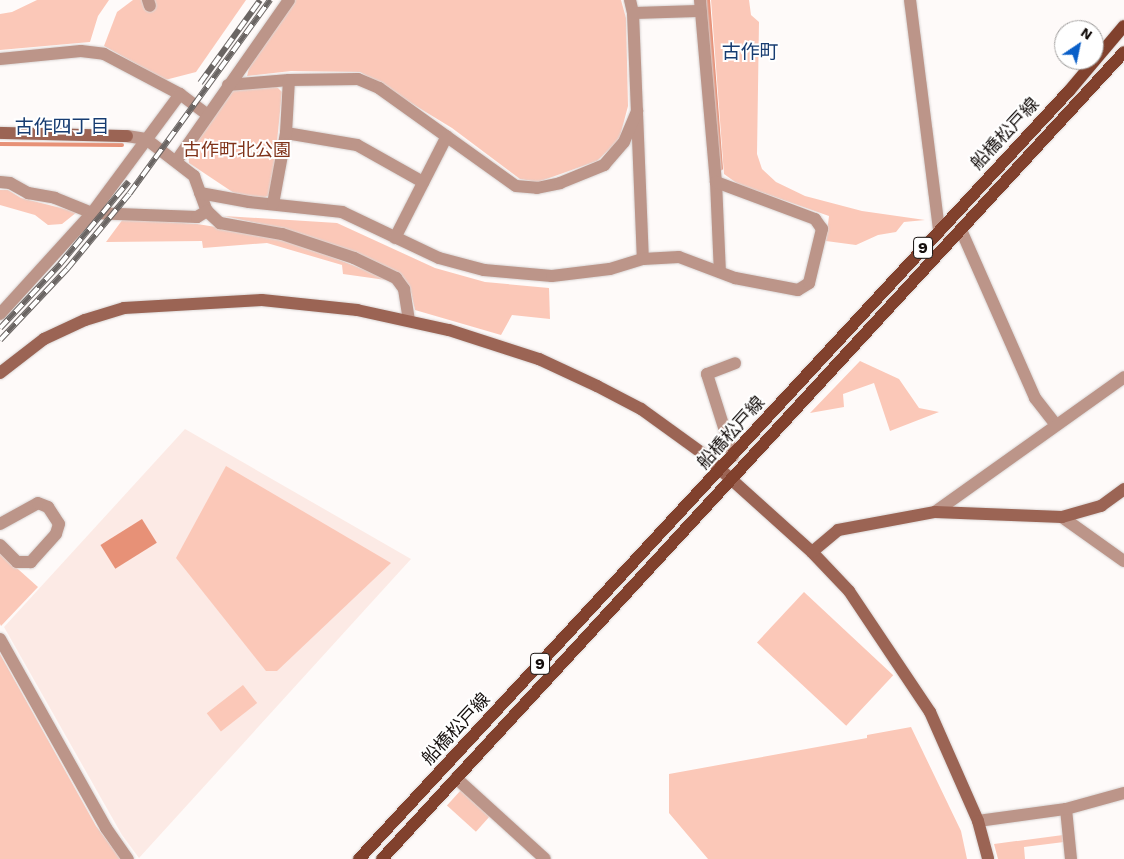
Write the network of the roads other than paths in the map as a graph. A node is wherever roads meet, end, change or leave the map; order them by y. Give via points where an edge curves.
1 (289, 0) edge
2 (630, 0) edge
3 (910, 0) edge
4 (700, 5) edge
5 (633, 13) junction
6 (1124, 26) edge
7 (1124, 52) edge
8 (0, 59) edge
9 (289, 80) junction
10 (228, 85) junction
11 (180, 94) junction
12 (637, 111) junction
13 (207, 114) junction
14 (0, 134) edge
15 (286, 134) junction
16 (447, 136) junction
17 (146, 139) junction
18 (177, 160) junction
19 (0, 182) edge
20 (423, 182) junction
21 (716, 182) junction
22 (200, 193) junction
23 (273, 204) junction
24 (207, 211) junction
25 (92, 213) junction
26 (961, 230) junction
27 (939, 231) junction
28 (395, 238) junction
29 (643, 259) junction
30 (720, 272) junction
31 (0, 314) edge
32 (409, 320) junction
33 (735, 363) dead end
34 (0, 373) edge
35 (1124, 377) edge
36 (1055, 424) junction
37 (733, 456) junction
38 (721, 470) junction
39 (732, 479) junction
40 (1124, 489) edge
41 (935, 512) junction
42 (1062, 517) junction
43 (0, 524) edge
44 (0, 545) edge
45 (812, 552) junction
46 (1124, 561) edge
47 (0, 639) edge
48 (456, 778) junction
49 (1124, 793) edge
50 (1066, 809) junction
51 (978, 821) junction
52 (128, 859) edge
53 (360, 859) edge
54 (382, 859) edge
55 (545, 859) edge
56 (988, 859) edge
57 (1071, 859) edge

1 - 10 street
2 - 5 street
3 - 27 street
4 - 5 street
4 - 21 street
5 - 12 street
6 - 27 main road, 船橋松戸線 / 9 via 1069,91
7 - 26 main road, 船橋松戸線 / 9
8 - 11 street via 81,51 104,54
9 - 10 street
9 - 15 street
9 - 16 street via 358,79 379,88
10 - 13 street
11 - 13 street
11 - 17 street
12 - 16 street via 624,142 604,165 560,183 537,188 516,186
12 - 29 street
13 - 18 street
14 - 17 street
15 - 20 street via 357,145
15 - 23 street
16 - 20 street
17 - 18 street
17 - 25 street
18 - 22 street via 194,176
19 - 25 street
20 - 28 street
21 - 30 street
21 - 30 street via 815,219 822,229 809,283 798,290
22 - 23 street
22 - 24 street
23 - 28 street via 342,212
24 - 25 street via 196,217
24 - 32 street via 220,222 282,234 354,258 396,278 404,289
25 - 31 street
26 - 36 street via 1035,398
26 - 39 main road, 船橋松戸線 / 9
27 - 37 main road, 船橋松戸線 / 9
28 - 29 street via 439,258 484,270 516,274 552,276 580,273
29 - 30 street via 679,257
32 - 34 street via 357,310 262,300 139,306 85,320 44,339
32 - 38 street via 513,349 597,386 661,423
33 - 37 street via 707,374
35 - 36 street
36 - 41 street
37 - 38 main road, 船橋松戸線 / 9
38 - 39 street
38 - 53 main road, 船橋松戸線 / 9
39 - 45 street
39 - 48 main road, 船橋松戸線 / 9
40 - 42 street via 1101,506
41 - 42 street
41 - 45 street via 838,530
42 - 46 street
43 - 44 street via 38,503 48,507 59,524 56,534 31,562 17,562
45 - 51 street via 849,591 930,712
47 - 52 street via 106,828
48 - 54 main road, 船橋松戸線 / 9
48 - 55 street
49 - 50 street
50 - 51 street
50 - 57 street
51 - 56 street

